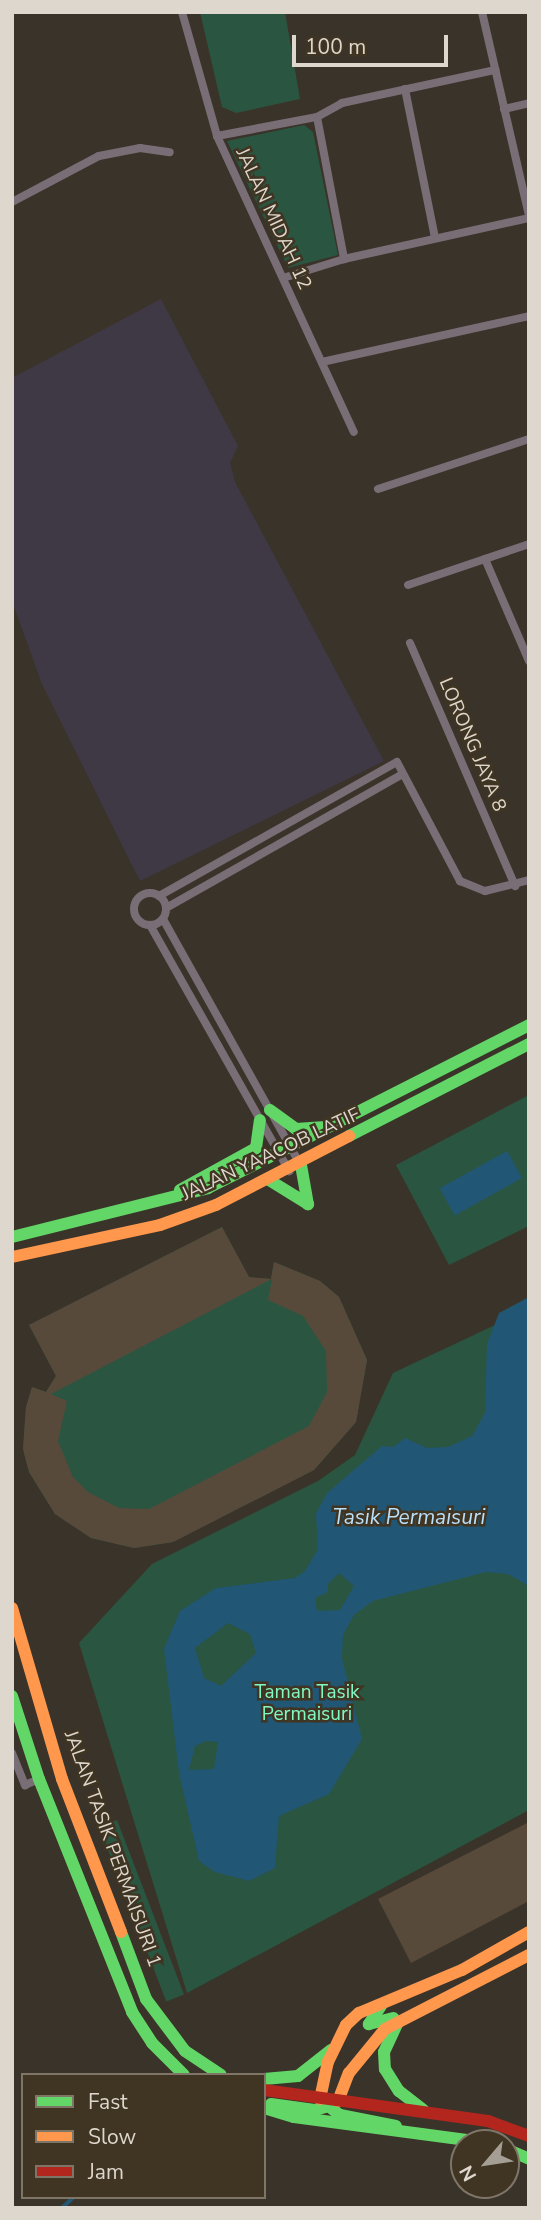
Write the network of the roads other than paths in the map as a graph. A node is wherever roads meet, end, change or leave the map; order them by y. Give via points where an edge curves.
1 (182, 12) edge
2 (482, 12) edge
3 (495, 70) junction
4 (405, 89) junction
5 (529, 103) edge
6 (504, 109) junction
7 (317, 117) junction
8 (217, 136) junction
9 (170, 152) dead end
10 (12, 202) edge
11 (529, 217) edge
12 (435, 239) junction
13 (344, 259) junction
14 (283, 278) junction
15 (529, 316) edge
16 (322, 362) junction
17 (355, 432) dead end
18 (529, 439) edge
19 (378, 489) dead end
20 (529, 544) edge
21 (485, 559) junction
22 (408, 585) dead end
23 (410, 643) dead end
24 (525, 644) edge
25 (529, 661) edge
26 (403, 774) junction
27 (529, 880) edge
28 (515, 886) junction
29 (159, 896) junction
30 (166, 908) junction
31 (163, 919) junction
32 (150, 925) junction
33 (529, 1025) edge
34 (529, 1044) edge
35 (270, 1110) junction
36 (261, 1120) junction
37 (340, 1123) junction
38 (286, 1151) junction
39 (295, 1168) junction
40 (270, 1180) junction
41 (142, 1208) junction
42 (12, 1237) edge
43 (12, 1257) edge
44 (12, 1608) edge
45 (12, 1696) edge
46 (12, 1753) edge
47 (39, 1779) junction
48 (115, 1917) junction
49 (95, 1925) junction
50 (529, 1932) edge
51 (529, 1955) edge
52 (457, 1995) junction
53 (388, 1999) junction
54 (398, 2022) junction
55 (337, 2044) junction
56 (182, 2073) edge
57 (217, 2073) edge
58 (266, 2079) edge
59 (266, 2090) edge
60 (329, 2103) junction
61 (266, 2106) edge
62 (266, 2107) edge
63 (424, 2111) junction
64 (413, 2132) junction
65 (529, 2136) edge
66 (450, 2137) edge

1 - 8 street, JALAN MIDAH 12
2 - 3 street
3 - 4 street
3 - 6 street
4 - 7 street via 342,103
4 - 12 street
5 - 6 street
6 - 11 street
7 - 8 street
7 - 13 street
8 - 14 street, JALAN MIDAH 12
9 - 10 street via 140,148 99,156
11 - 12 street
12 - 13 street
13 - 14 street
14 - 16 street, JALAN MIDAH 12
15 - 16 street
16 - 17 street, JALAN MIDAH 12
18 - 19 street
20 - 21 street
21 - 22 street
21 - 24 street
23 - 28 street, LORONG JAYA 8
24 - 25 street
26 - 28 street via 460,881 485,891
26 - 29 street via 397,762
26 - 30 street
27 - 28 street
29 - 30 street
29 - 32 street via 147,893 135,902 137,918
30 - 31 street
31 - 32 street
31 - 35 street
32 - 36 street
33 - 37 street, JALAN YAACOB LATIF
34 - 39 street, JALAN YAACOB LATIF
35 - 37 street via 305,1130
35 - 38 street
36 - 38 street
36 - 41 street via 256,1148 245,1157
37 - 38 street, JALAN YAACOB LATIF
38 - 39 street
38 - 39 street
38 - 41 street, JALAN YAACOB LATIF via 208,1188
39 - 40 street, JALAN YAACOB LATIF
39 - 40 street via 308,1204
40 - 43 street, JALAN YAACOB LATIF via 169,1222
41 - 42 street, JALAN YAACOB LATIF
44 - 48 street, JALAN TASIK PERMAISURI 1 via 62,1779
45 - 47 street, JALAN TASIK PERMAISURI 1
46 - 47 street via 25,1785
47 - 49 street, JALAN TASIK PERMAISURI 1
48 - 49 street
48 - 57 street, JALAN TASIK PERMAISURI 1 via 160,2021 185,2051
49 - 56 street, JALAN TASIK PERMAISURI 1 via 132,2012
50 - 53 street via 462,1970
51 - 52 street
52 - 53 street via 445,1993 369,2024
52 - 54 street
53 - 55 street via 359,2013
54 - 60 street via 385,2029
54 - 63 street via 384,2052 384,2069 399,2091
55 - 58 street via 298,2076
55 - 60 street
59 - 60 street
60 - 61 street
60 - 63 street
60 - 64 street
62 - 64 street via 294,2117
63 - 65 street via 488,2121
64 - 66 street

